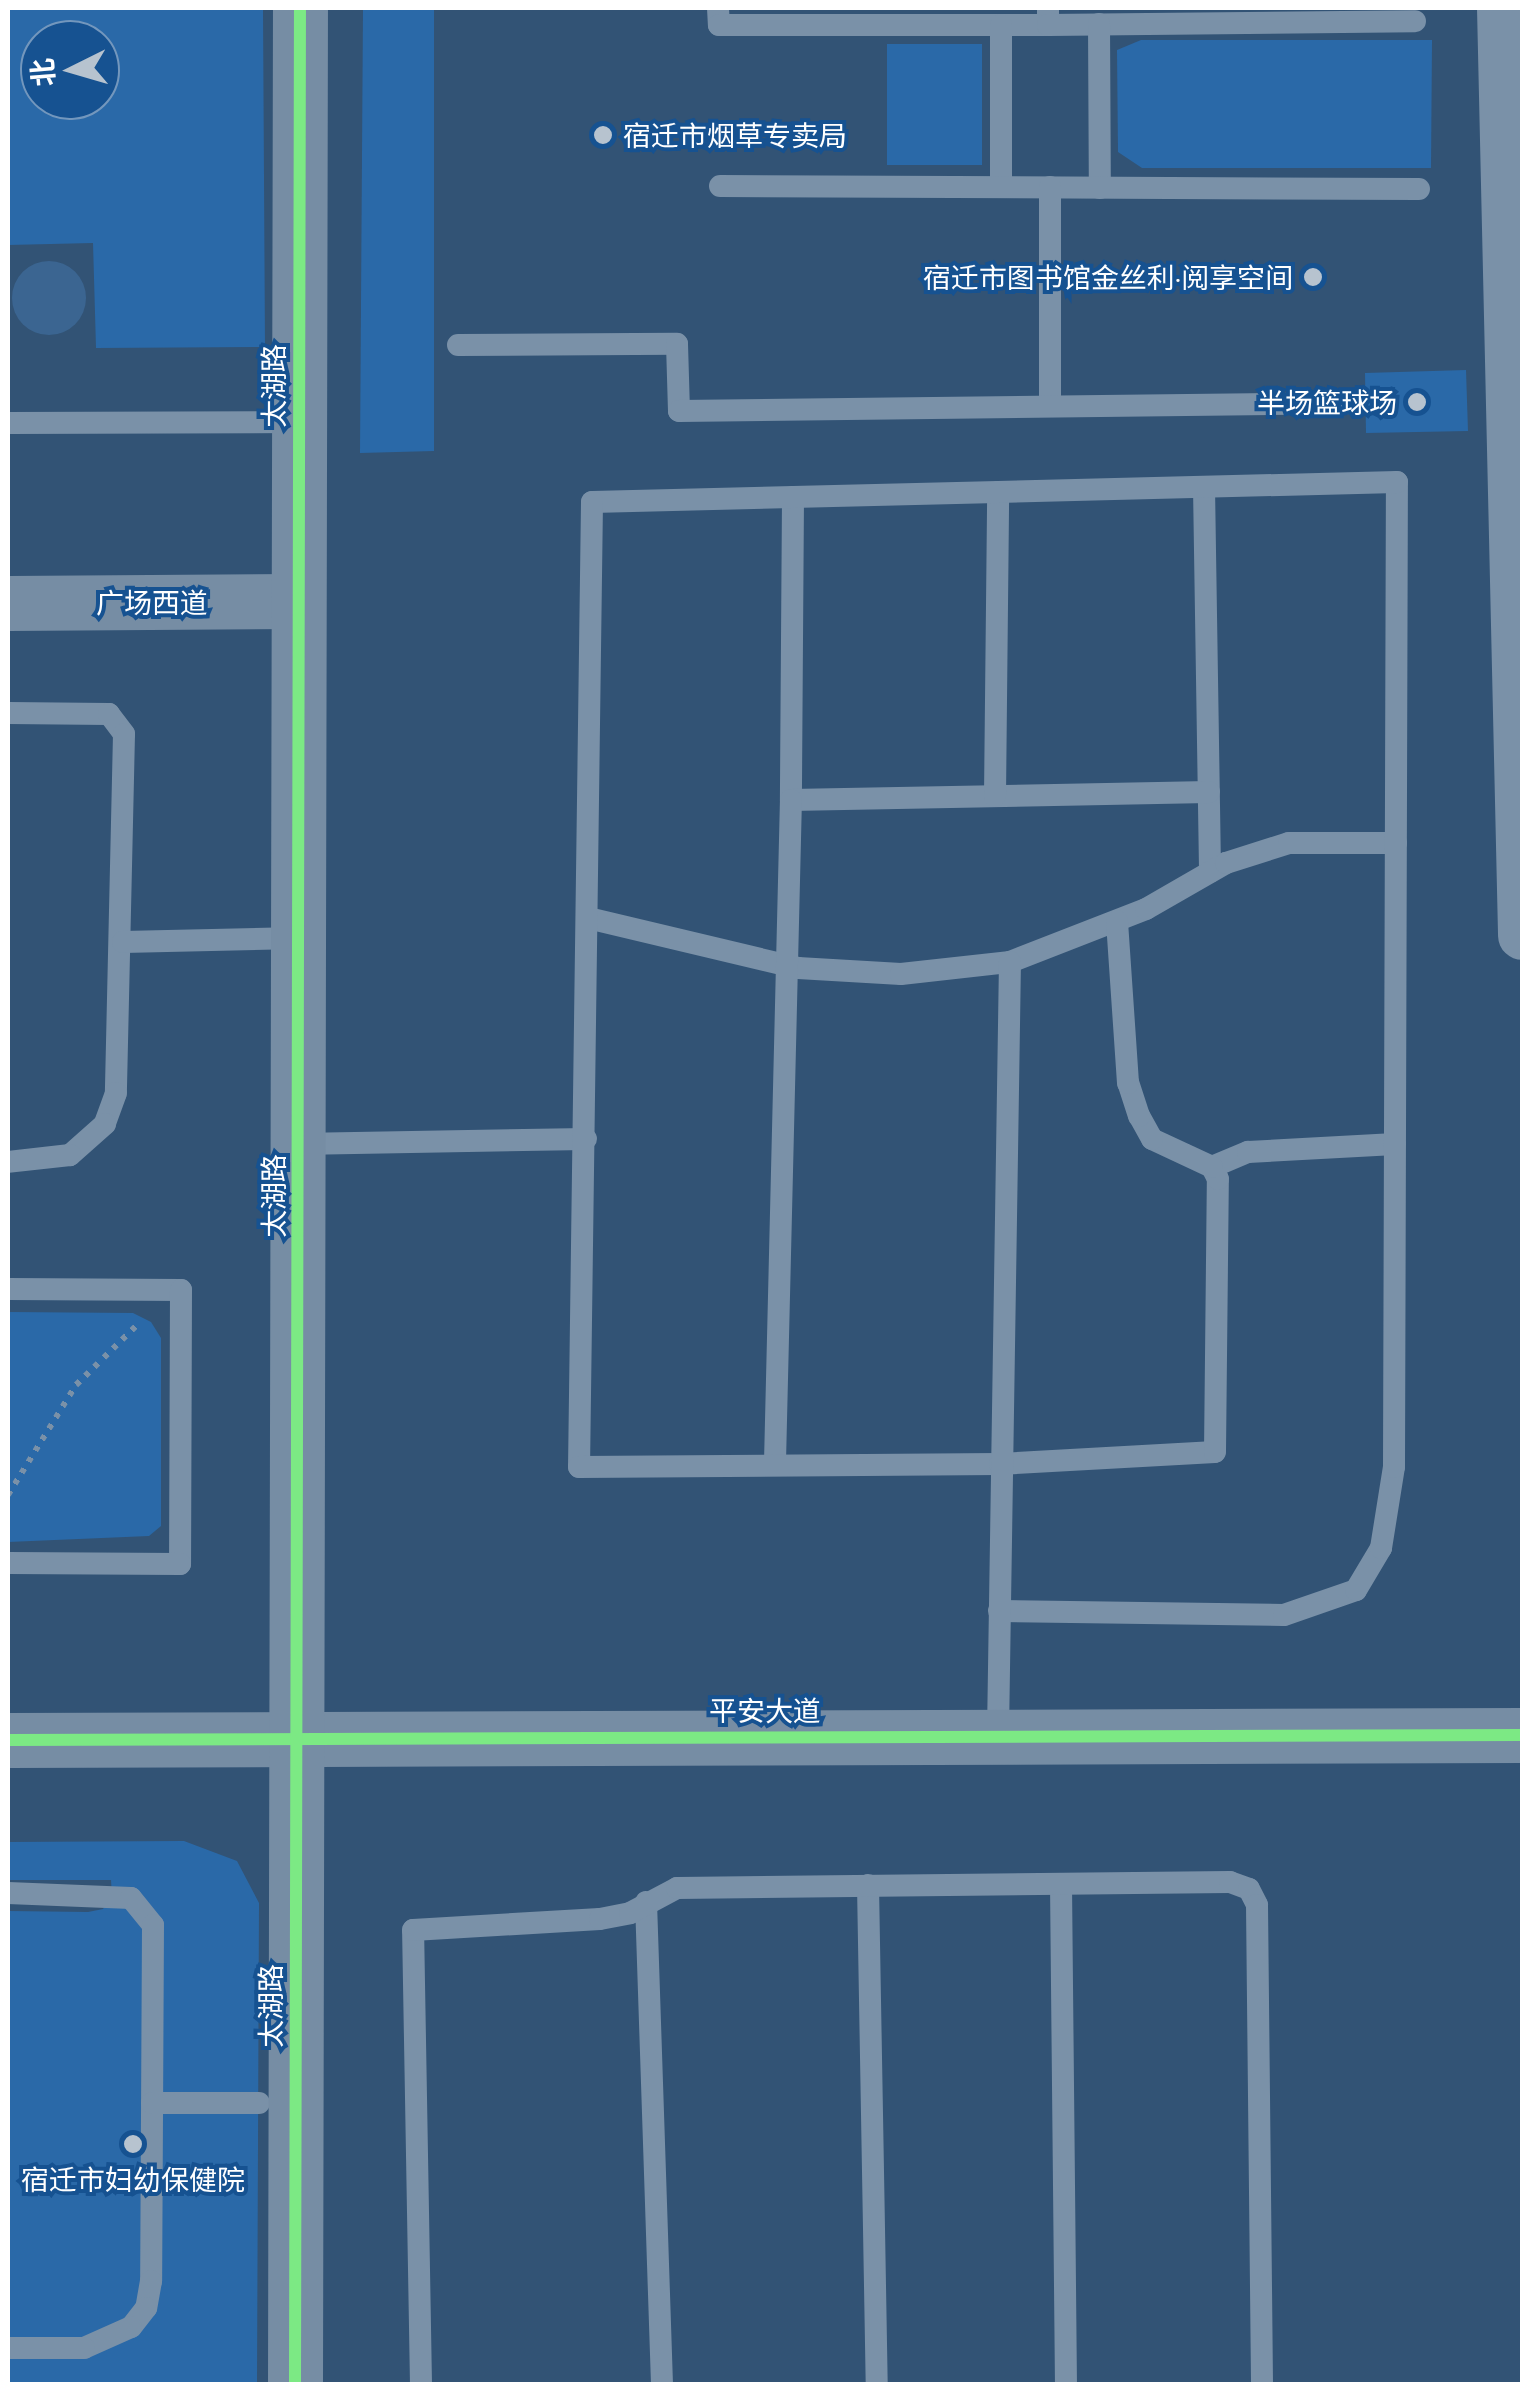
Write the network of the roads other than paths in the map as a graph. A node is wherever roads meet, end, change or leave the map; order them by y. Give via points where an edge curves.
1 (300, 8) edge
2 (718, 8) edge
3 (1500, 8) edge
4 (1048, 16) edge
5 (1415, 21) dead end
6 (1099, 24) junction
7 (1001, 25) junction
8 (720, 186) dead end
9 (1002, 187) junction
10 (1050, 187) junction
11 (1100, 188) junction
12 (1418, 189) dead end
13 (458, 345) dead end
14 (1356, 403) dead end
15 (1050, 405) junction
16 (298, 422) junction
17 (8, 424) edge
18 (1204, 487) junction
19 (998, 492) junction
20 (793, 497) junction
21 (297, 601) junction
22 (8, 603) edge
23 (1520, 668) edge
24 (8, 714) edge
25 (1209, 792) junction
26 (995, 796) junction
27 (791, 800) junction
28 (1396, 843) junction
29 (1210, 872) junction
30 (588, 918) junction
31 (1117, 921) junction
32 (1522, 936) edge
33 (298, 938) junction
34 (123, 942) junction
35 (1010, 962) junction
36 (786, 965) junction
37 (586, 1139) junction
38 (298, 1144) junction
39 (1395, 1144) junction
40 (8, 1162) edge
41 (1212, 1167) junction
42 (8, 1289) edge
43 (774, 1462) junction
44 (1000, 1464) junction
45 (8, 1564) edge
46 (999, 1612) junction
47 (998, 1734) junction
48 (1522, 1735) edge
49 (296, 1737) junction
50 (8, 1740) edge
51 (1061, 1884) junction
52 (868, 1886) junction
53 (8, 1893) edge
54 (646, 1902) junction
55 (152, 2103) junction
56 (258, 2103) dead end
57 (8, 2348) edge
58 (295, 2384) edge
59 (420, 2384) edge
60 (662, 2384) edge
61 (877, 2384) edge
62 (1066, 2384) edge
63 (1262, 2384) edge

1 - 16 street, 太湖路
2 - 7 lane via 719,25
3 - 23 street
4 - 6 lane
4 - 7 lane
5 - 6 lane
6 - 11 lane
7 - 9 lane
8 - 9 lane
9 - 10 lane
10 - 11 lane
10 - 15 lane
11 - 12 lane
13 - 15 lane via 677,344 679,412
14 - 15 lane
16 - 17 lane
16 - 21 street, 太湖路
18 - 19 lane
18 - 25 lane
18 - 28 lane via 1397,482
19 - 20 lane
19 - 26 lane
20 - 27 lane
20 - 30 lane via 592,502
21 - 22 street, 广场西道
21 - 33 street, 太湖路
23 - 32 street
24 - 34 lane via 108,714 120,720
25 - 26 lane
25 - 29 lane
26 - 27 lane
27 - 36 lane
28 - 29 lane via 1290,842
28 - 39 lane
29 - 31 lane
30 - 36 lane
30 - 37 lane
31 - 35 lane
31 - 41 lane via 1128,1083 1140,1116 1152,1139
33 - 34 lane
33 - 38 street, 太湖路
34 - 40 lane via 121,1066 104,1124 70,1155
35 - 36 lane via 900,974
35 - 44 lane
36 - 43 lane
37 - 38 lane
37 - 43 lane via 579,1467
38 - 49 street, 太湖路
39 - 41 lane via 1248,1152
39 - 46 lane via 1394,1467 1381,1548 1356,1590 1284,1615
41 - 44 lane via 1218,1179 1216,1452
42 - 45 lane via 181,1290 180,1564
43 - 44 lane
44 - 46 lane
46 - 47 lane
47 - 48 street, 平安大道
47 - 49 street, 平安大道
49 - 50 street, 平安大道
49 - 58 street, 太湖路
51 - 52 lane
51 - 62 lane
51 - 63 lane via 1230,1882 1249,1888 1257,1905
52 - 54 lane via 677,1888
52 - 61 lane
53 - 55 lane via 103,1893 132,1898 142,1908 153,1925
54 - 59 lane via 600,1918 413,1930
54 - 60 lane
55 - 56 lane
55 - 57 lane via 146,2308 131,2326 84,2348

